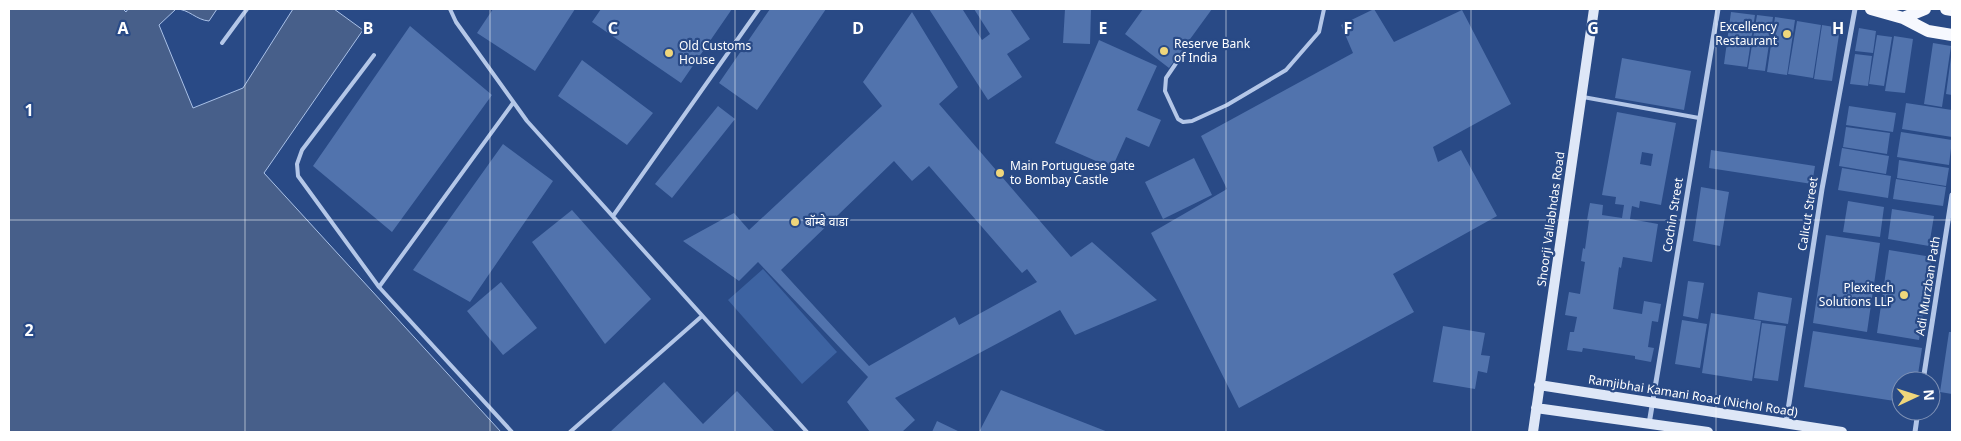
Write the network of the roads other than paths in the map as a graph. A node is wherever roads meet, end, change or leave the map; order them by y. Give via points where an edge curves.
1 (247, 9) edge
2 (450, 9) edge
3 (759, 9) edge
4 (1324, 9) edge
5 (1594, 9) edge
6 (1718, 9) edge
7 (1855, 9) edge
8 (1871, 9) edge
9 (1924, 9) edge
10 (1946, 9) edge
11 (1952, 10) edge
12 (1903, 13) edge
13 (1952, 35) edge
14 (222, 42) dead end
15 (374, 55) dead end
16 (1181, 56) dead end
17 (1581, 97) junction
18 (513, 102) junction
19 (1699, 118) junction
20 (1952, 195) edge
21 (613, 216) junction
22 (379, 287) junction
23 (702, 316) junction
24 (1925, 371) edge
25 (1539, 385) junction
26 (1653, 403) junction
27 (1536, 408) junction
28 (1786, 423) junction
29 (1649, 424) junction
30 (512, 432) edge
31 (570, 432) edge
32 (807, 432) edge
33 (1533, 432) edge
34 (1708, 432) edge
35 (1842, 432) edge

1 - 14 lane
2 - 18 lane
3 - 21 lane
4 - 16 lane via 1320,32 1286,70 1227,105 1183,122 1178,119 1164,90 1166,78
5 - 17 street, Shoorji Vallabhdas Road
6 - 19 street, Cochin Street
7 - 28 street, Calicut Street via 1822,189
8 - 12 main road
9 - 12 main road
10 - 11 main road
12 - 13 main road via 1928,31
15 - 22 lane via 302,150 297,164 298,176 305,188
17 - 19 lane
17 - 25 street, Shoorji Vallabhdas Road
18 - 21 lane
18 - 22 lane
19 - 26 street, Cochin Street
20 - 24 street, Adi Murzban Path
21 - 23 lane
22 - 30 lane
23 - 31 lane
23 - 32 lane
25 - 26 street, Ramjibhai Kamani Road (Nichol Road)
25 - 27 street, Shoorji Vallabhdas Road
26 - 28 street, Ramjibhai Kamani Road (Nichol Road)
26 - 29 street, Cochin Street
27 - 29 street
27 - 33 street, Shoorji Vallabhdas Road
28 - 35 street, Ramjibhai Kamani Road (Nichol Road)
29 - 34 street

